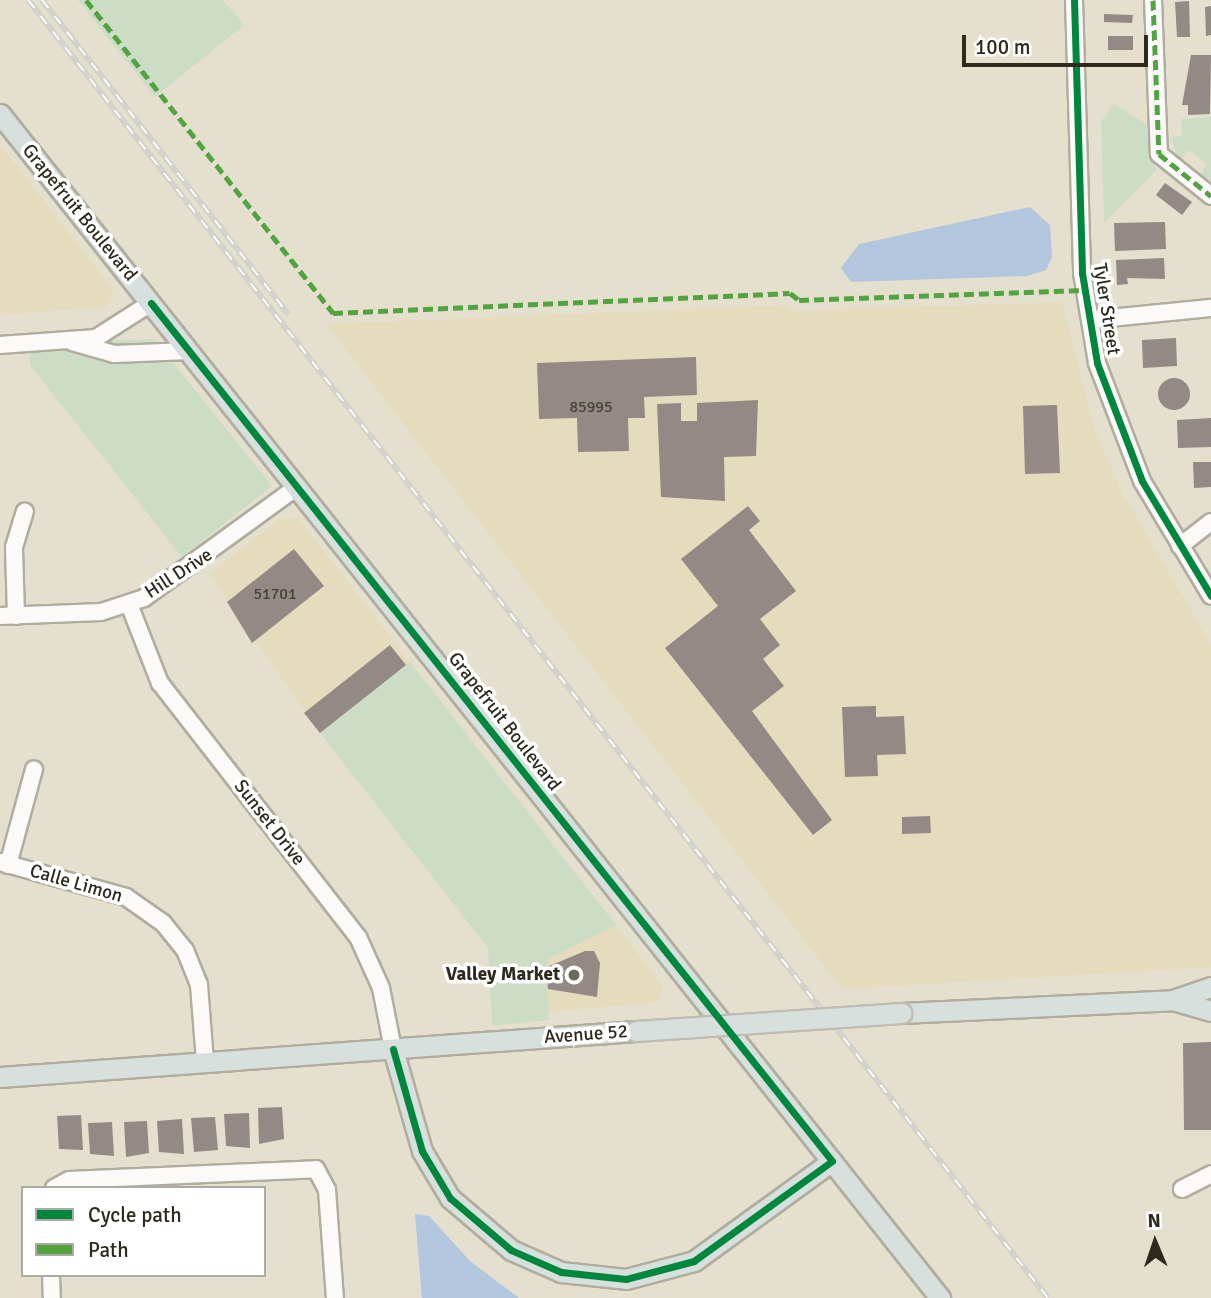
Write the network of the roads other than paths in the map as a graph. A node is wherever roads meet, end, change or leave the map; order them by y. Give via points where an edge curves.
1 (1074, 0) edge
2 (1153, 0) edge
3 (0, 114) edge
4 (1211, 196) edge
5 (150, 303) junction
6 (1211, 308) edge
7 (1090, 320) junction
8 (72, 342) junction
9 (0, 345) edge
10 (189, 351) junction
11 (297, 488) junction
12 (24, 512) dead end
13 (1209, 525) edge
14 (1180, 545) junction
15 (1211, 596) edge
16 (129, 604) junction
17 (8, 616) edge
18 (34, 769) dead end
19 (4, 864) edge
20 (1211, 987) edge
21 (1173, 1000) junction
22 (1211, 1012) edge
23 (393, 1049) junction
24 (205, 1062) junction
25 (0, 1077) edge
26 (832, 1161) junction
27 (1211, 1174) edge
28 (58, 1186) edge
29 (1182, 1189) dead end
30 (51, 1277) edge
31 (52, 1298) edge
32 (335, 1298) edge
33 (940, 1298) edge

1 - 7 street, Tyler Street via 1082,257
2 - 4 street via 1159,154
3 - 5 main road, Grapefruit Boulevard
5 - 8 street via 118,327
5 - 10 main road, Grapefruit Boulevard
6 - 7 street
7 - 14 street, Tyler Street via 1125,443
8 - 9 street
8 - 10 street via 114,354
10 - 11 main road, Grapefruit Boulevard
11 - 16 street, Hill Drive via 177,580
11 - 26 main road, Grapefruit Boulevard
12 - 17 street via 14,547
13 - 14 street
14 - 15 street, Tyler Street
16 - 17 street, Hill Drive via 76,615
16 - 23 street, Sunset Drive via 164,688 358,937 382,988
18 - 19 street
19 - 24 street, Calle Limon via 126,897 163,923 185,950 199,985
20 - 21 main road, Avenue 52
21 - 22 main road, Avenue 52
21 - 23 main road, Avenue 52, bridge via 901,1013
23 - 24 main road, Avenue 52
23 - 26 main road via 422,1151 450,1198 511,1250 561,1272 625,1279 694,1261
24 - 25 main road, Avenue 52
26 - 33 main road, Grapefruit Boulevard
27 - 29 street
28 - 32 street via 69,1180 316,1169 327,1190
30 - 31 street

